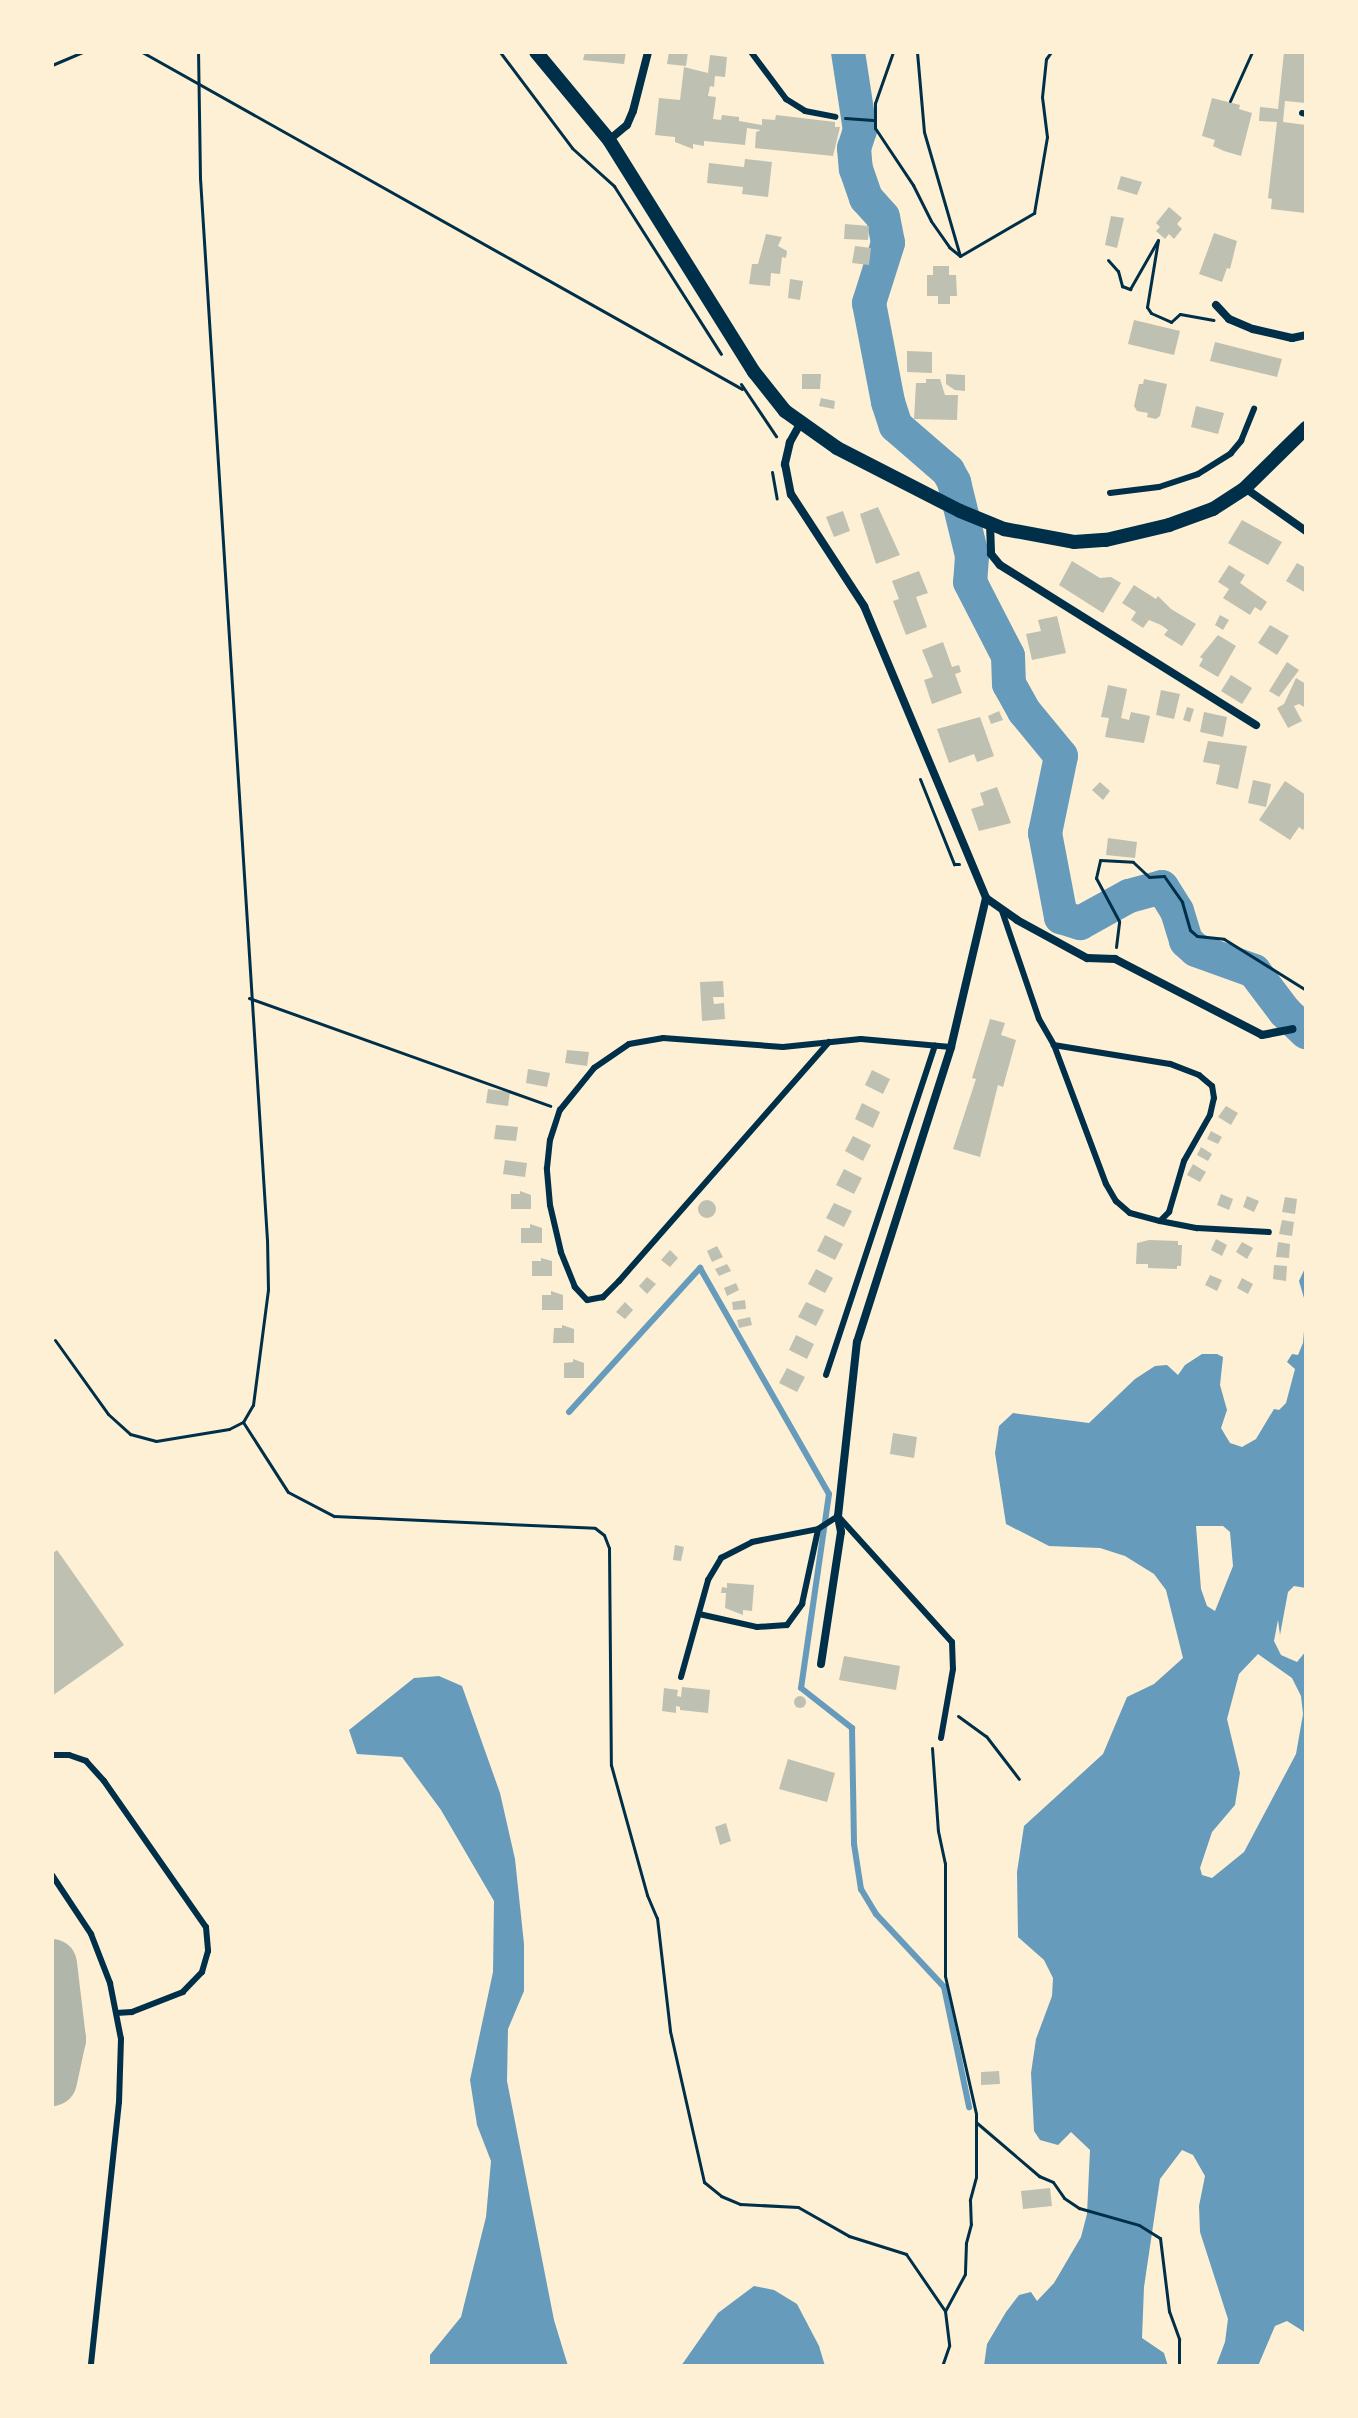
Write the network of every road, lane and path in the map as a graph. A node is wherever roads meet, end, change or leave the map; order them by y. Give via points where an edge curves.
1 (82, 52) edge
2 (142, 52) edge
3 (198, 52) edge
4 (500, 52) edge
5 (536, 52) edge
6 (648, 52) edge
7 (751, 52) edge
8 (893, 52) edge
9 (917, 52) edge
10 (1051, 52) edge
11 (1252, 52) edge
12 (52, 65) edge
13 (198, 87) junction
14 (1230, 101) dead end
15 (839, 117) joint
16 (871, 120) junction
17 (609, 140) junction
18 (960, 256) junction
19 (1108, 260) dead end
20 (1216, 305) dead end
21 (1222, 314) junction
22 (1306, 335) edge
23 (728, 364) dead end
24 (736, 377) dead end
25 (744, 390) junction
26 (1254, 408) dead end
27 (800, 424) junction
28 (1306, 428) edge
29 (775, 442) dead end
30 (773, 465) dead end
31 (1245, 488) junction
32 (1110, 493) dead end
33 (783, 509) dead end
34 (990, 523) junction
35 (1306, 531) edge
36 (1256, 725) dead end
37 (915, 767) dead end
38 (973, 866) junction
39 (986, 898) junction
40 (1001, 908) junction
41 (1115, 959) junction
42 (1306, 990) edge
43 (249, 998) junction
44 (1292, 1029) dead end
45 (829, 1042) junction
46 (1054, 1045) junction
47 (935, 1046) junction
48 (951, 1047) junction
49 (560, 1110) junction
50 (1160, 1221) junction
51 (1269, 1232) dead end
52 (55, 1340) dead end
53 (826, 1375) dead end
54 (243, 1422) junction
55 (838, 1516) junction
56 (818, 1529) junction
57 (699, 1614) junction
58 (821, 1664) dead end
59 (681, 1677) dead end
60 (947, 1712) junction
61 (941, 1738) joint
62 (52, 1755) edge
63 (1019, 1779) dead end
64 (52, 1875) edge
65 (116, 2013) junction
66 (977, 2123) junction
67 (945, 2311) junction
68 (91, 2366) edge
69 (942, 2366) edge
70 (1179, 2366) edge

1 - 12 path
2 - 13 path
3 - 13 path
4 - 23 path via 572,148 614,186
5 - 17 street
6 - 17 street via 627,125
7 - 15 lane via 786,99 805,111
8 - 16 path
9 - 18 path via 924,132
10 - 18 path via 1042,97 1047,137 1034,213
11 - 14 path
13 - 25 path
13 - 43 path
15 - 16 path
16 - 18 path via 931,221
17 - 27 street via 754,372
19 - 21 path via 1122,286 1130,289 1158,240 1147,307 1151,313 1171,322 1180,314 1207,321
20 - 21 street
21 - 22 street via 1273,334
24 - 25 path
25 - 29 path via 777,434
26 - 32 lane via 1231,453 1198,474 1159,487
27 - 34 street via 837,448
27 - 38 street via 785,464 791,494 864,606
28 - 31 street
30 - 33 path via 776,497
31 - 34 street via 1213,509 1106,540 1074,542
31 - 35 street
34 - 36 street via 991,554 1000,565
37 - 38 path via 954,864
38 - 39 street
39 - 40 street
39 - 48 street
40 - 41 street via 1087,958
40 - 46 lane via 1039,1019
41 - 42 path via 1119,921 1096,878 1100,860 1133,862 1149,877 1164,876 1197,936 1224,939
41 - 44 street via 1262,1035
43 - 49 path
43 - 54 path via 268,1290 253,1405
45 - 47 lane via 861,1039
45 - 49 lane via 783,1047 663,1038 629,1044 594,1068
45 - 49 lane via 619,1281 603,1297 587,1300 575,1287 550,1205 550,1140
46 - 50 lane via 1116,1201 1130,1213
46 - 50 lane via 1170,1064 1212,1086 1210,1115 1184,1161 1169,1212
47 - 48 lane
47 - 53 lane
48 - 55 street via 857,1342
50 - 51 lane
52 - 54 path via 108,1414 130,1434 156,1441
54 - 67 path via 288,1492 334,1516 595,1528 604,1535 609,1548 611,1765 657,1918 670,2031 704,2182 740,2204 798,2207 849,2236 906,2254
55 - 56 lane
55 - 58 street via 841,1532
55 - 60 lane via 952,1642
56 - 57 lane via 731,1550 708,1580
56 - 57 lane via 802,1604 787,1625 757,1627
57 - 59 lane
60 - 61 lane
60 - 63 path via 986,1736
61 - 66 path via 933,1737 930,1757 945,1863 945,1976
62 - 65 lane via 86,1761 104,1781 206,1927 208,1951 202,1972 183,1992 146,2008
64 - 65 lane via 91,1934
65 - 68 lane via 121,2039 119,2102
66 - 67 path via 965,2274
66 - 70 path via 1079,2208 1139,2225 1160,2238
67 - 69 path via 949,2346

